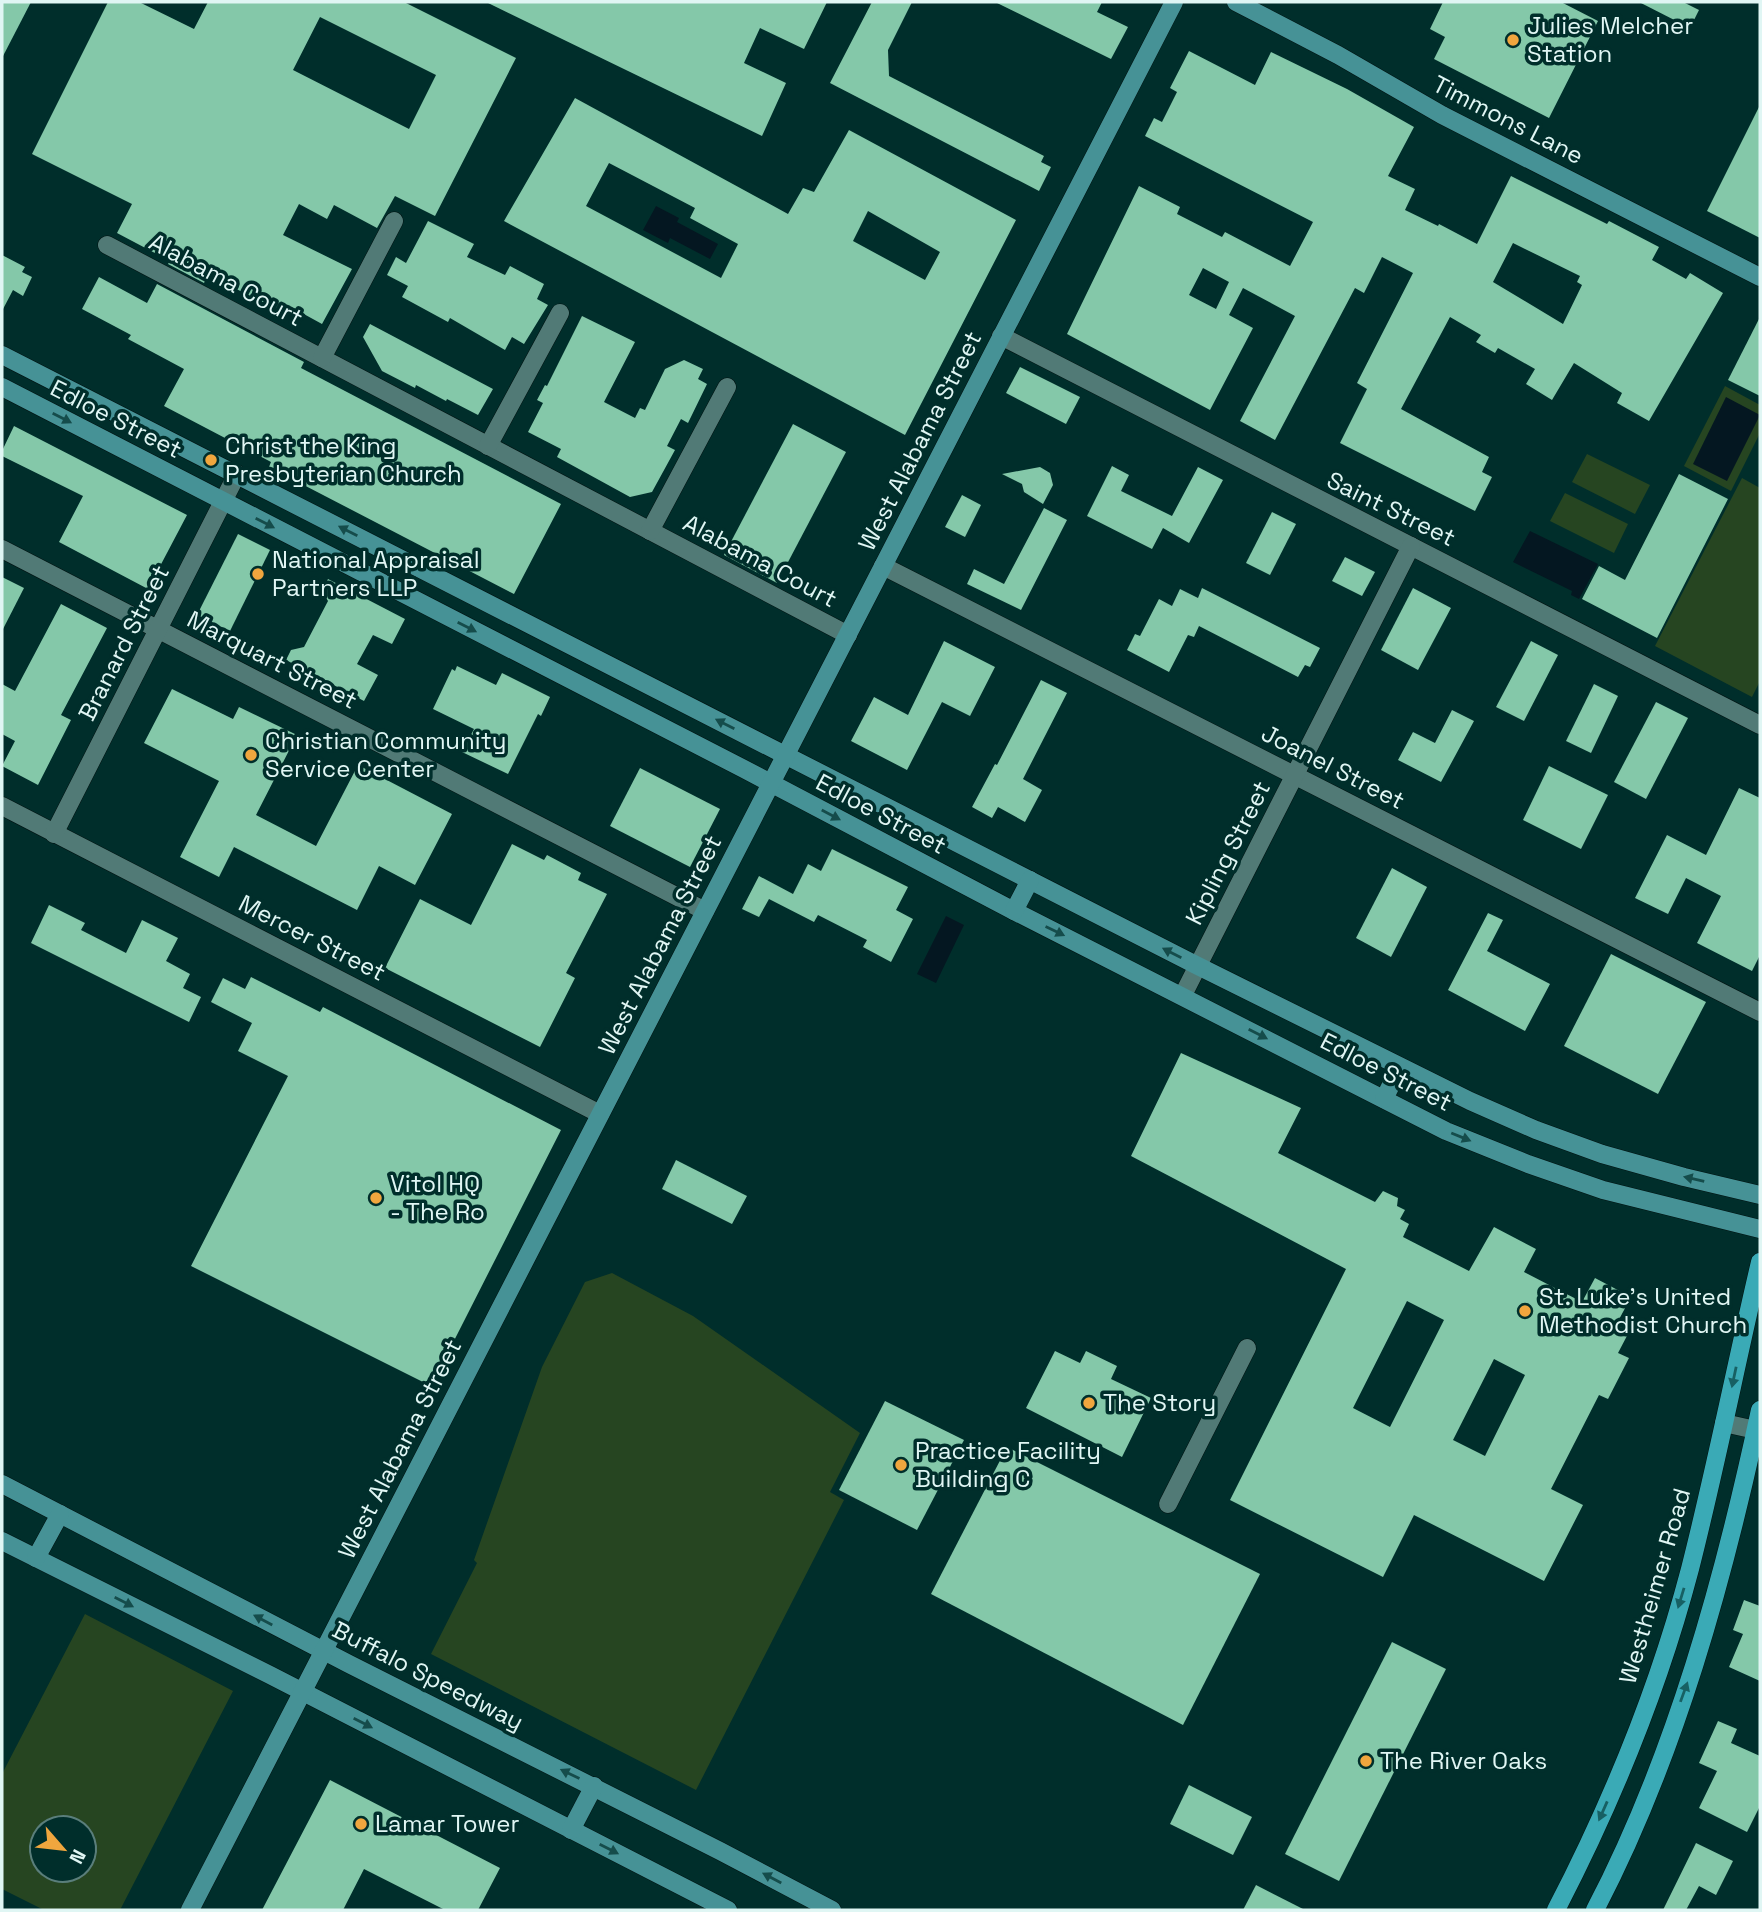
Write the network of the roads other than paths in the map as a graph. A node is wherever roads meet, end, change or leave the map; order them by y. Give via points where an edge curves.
1 (1174, 2) edge
2 (1236, 2) edge
3 (394, 221) dead end
4 (107, 245) dead end
5 (1760, 277) edge
6 (560, 313) dead end
7 (1001, 336) junction
8 (9, 358) edge
9 (322, 358) junction
10 (2, 387) edge
11 (727, 387) dead end
12 (488, 446) junction
13 (237, 474) junction
14 (223, 501) junction
15 (650, 531) junction
16 (1411, 546) junction
17 (2, 549) edge
18 (883, 566) junction
19 (518, 618) junction
20 (158, 629) junction
21 (848, 635) junction
22 (503, 646) junction
23 (1760, 725) edge
24 (786, 755) junction
25 (1295, 775) junction
26 (771, 783) junction
27 (2, 806) edge
28 (54, 834) junction
29 (1030, 880) junction
30 (705, 911) junction
31 (1014, 911) junction
32 (1198, 966) junction
33 (1183, 995) junction
34 (1760, 1012) edge
35 (1400, 1067) junction
36 (1384, 1099) junction
37 (600, 1114) junction
38 (1760, 1195) edge
39 (1760, 1229) edge
40 (1760, 1262) edge
41 (1247, 1348) dead end
42 (1760, 1410) edge
43 (1724, 1423) junction
44 (1758, 1431) edge
45 (2, 1484) edge
46 (1168, 1504) dead end
47 (60, 1514) junction
48 (2, 1541) edge
49 (36, 1558) junction
50 (323, 1651) junction
51 (302, 1692) junction
52 (1632, 1743) junction
53 (1661, 1756) junction
54 (594, 1786) junction
55 (571, 1829) junction
56 (190, 1910) edge
57 (728, 1910) edge
58 (832, 1910) edge
59 (1556, 1910) edge
60 (1595, 1910) edge

1 - 7 main road, West Alabama Street
2 - 5 main road, Timmons Lane via 1442,115
3 - 9 street, Alabama Court
4 - 9 street, Alabama Court
6 - 12 street
7 - 16 street, Saint Street
7 - 18 main road, West Alabama Street
8 - 10 main road
8 - 13 main road, Edloe Street
9 - 12 street, Alabama Court
10 -> 14 main road, Edloe Street
11 - 15 street, Alabama Court
12 - 15 street, Alabama Court
13 - 14 street, Branard Street
19 -> 13 main road, Edloe Street
14 - 20 street, Branard Street
14 -> 22 main road, Edloe Street
15 - 21 street, Alabama Court
16 - 23 street, Saint Street
16 - 25 street, Kipling Street
17 - 20 street, Marquart Street
18 - 21 main road, West Alabama Street
18 - 25 street, Joanel Street
19 - 22 main road
24 -> 19 main road, Edloe Street
20 - 28 street, Branard Street
20 - 30 street, Marquart Street
21 - 24 main road, West Alabama Street
22 - 26 main road, Edloe Street
24 - 26 main road, West Alabama Street
24 - 29 main road, Edloe Street
25 - 32 street, Kipling Street
25 - 34 street, Joanel Street
26 - 30 main road, West Alabama Street
26 -> 31 main road, Edloe Street
27 - 28 street, Mercer Street
28 - 37 street, Mercer Street
29 - 31 main road
32 -> 29 main road, Edloe Street
30 - 37 main road, West Alabama Street
31 -> 33 main road, Edloe Street
32 - 33 street, Kipling Street
32 - 35 main road, Edloe Street
33 -> 36 main road, Edloe Street
35 - 36 main road
38 -> 35 main road, Edloe Street via 1602,1154 1495,1112
36 -> 39 main road, Edloe Street via 1446,1131 1603,1190
37 - 50 main road, West Alabama Street
40 -> 43 main road, Westheimer Road
41 - 46 street
42 - 44 main road
43 - 44 street
43 -> 52 main road, Westheimer Road via 1689,1570
53 -> 44 main road via 1721,1579
45 - 47 main road, Buffalo Speedway
47 - 49 main road
50 -> 47 main road, Buffalo Speedway
48 - 49 main road
49 -> 51 main road
50 - 51 main road, West Alabama Street
54 -> 50 main road, Buffalo Speedway
51 -> 55 main road
51 - 56 main road, West Alabama Street
52 - 53 main road
52 -> 59 main road, Westheimer Road
53 - 60 main road
54 - 55 main road
58 -> 54 main road, Buffalo Speedway
55 -> 57 main road

